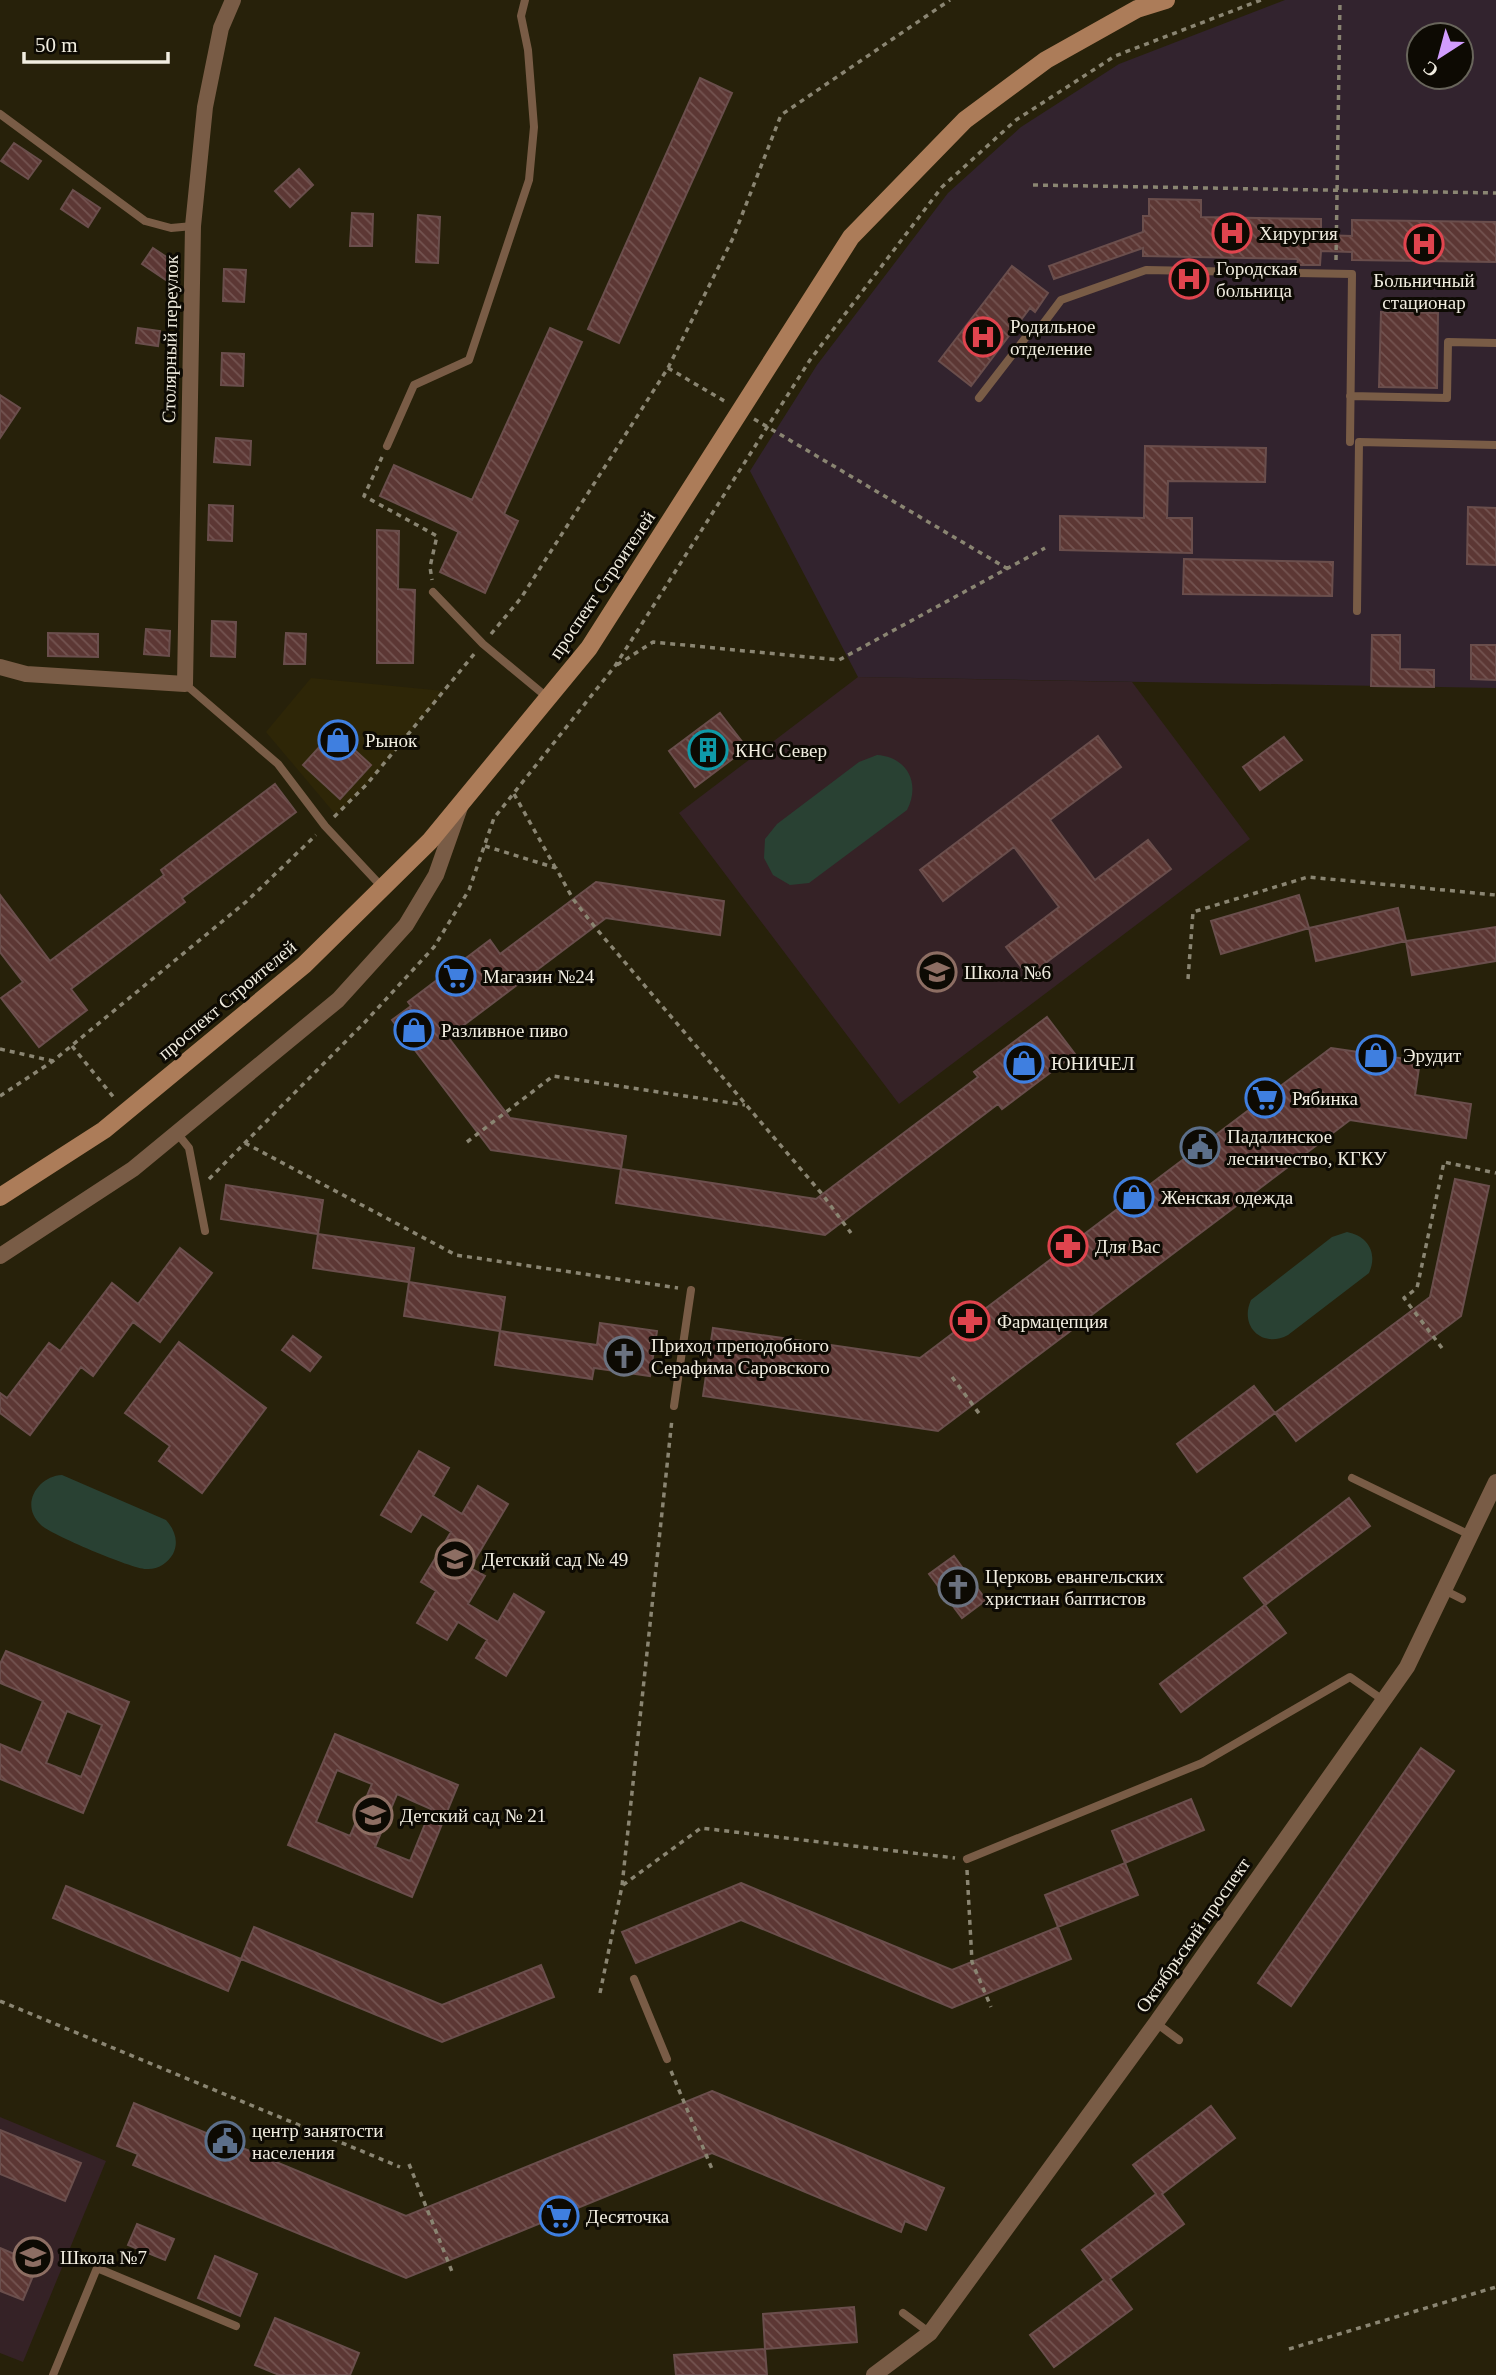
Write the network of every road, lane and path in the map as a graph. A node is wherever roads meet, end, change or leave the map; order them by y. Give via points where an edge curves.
1 (233, 0) edge
2 (525, 0) edge
3 (950, 0) edge
4 (1166, 0) edge
5 (1261, 0) edge
6 (1340, 0) edge
7 (1136, 5) edge
8 (0, 114) edge
9 (1033, 185) dead end
10 (1337, 191) junction
11 (1496, 194) edge
12 (193, 226) junction
13 (1336, 274) junction
14 (1496, 343) edge
15 (668, 368) junction
16 (1350, 396) junction
17 (979, 398) dead end
18 (741, 411) junction
19 (768, 427) junction
20 (1350, 442) dead end
21 (1496, 445) edge
22 (387, 446) joint
23 (1045, 548) dead end
24 (1008, 569) junction
25 (433, 593) joint
26 (1357, 611) dead end
27 (482, 644) junction
28 (615, 666) junction
29 (0, 667) edge
30 (185, 684) junction
31 (548, 698) junction
32 (513, 794) junction
33 (462, 803) junction
34 (325, 826) junction
35 (485, 846) junction
36 (556, 869) junction
37 (383, 888) junction
38 (1496, 895) edge
39 (1188, 979) dead end
40 (0, 1049) edge
41 (53, 1062) junction
42 (0, 1096) edge
43 (746, 1105) junction
44 (177, 1133) junction
45 (467, 1142) dead end
46 (245, 1143) junction
47 (1496, 1173) edge
48 (197, 1191) junction
49 (0, 1197) edge
50 (205, 1231) dead end
51 (851, 1233) dead end
52 (0, 1256) edge
53 (691, 1290) joint
54 (1442, 1349) dead end
55 (952, 1377) dead end
56 (674, 1406) joint
57 (981, 1416) dead end
58 (1352, 1478) dead end
59 (1496, 1482) edge
60 (1470, 1535) junction
61 (1444, 1590) junction
62 (1462, 1599) dead end
63 (1383, 1700) junction
64 (967, 1859) junction
65 (622, 1886) junction
66 (634, 1979) dead end
67 (600, 1993) dead end
68 (0, 2001) edge
69 (991, 2007) dead end
70 (1156, 2023) junction
71 (1179, 2040) dead end
72 (667, 2059) joint
73 (408, 2164) dead end
74 (400, 2167) dead end
75 (712, 2169) dead end
76 (453, 2274) dead end
77 (1496, 2287) edge
78 (903, 2313) dead end
79 (236, 2326) dead end
80 (930, 2333) junction
81 (1289, 2349) dead end
82 (53, 2375) edge
83 (874, 2375) edge

1 - 12 street, Столярный переулок via 221,29 205,107
2 - 22 lane via 522,16 534,127 529,180 469,360 414,385
3 - 15 path via 781,115 733,238
4 - 7 street, проспект Строителей
5 - 19 path via 1115,57 1016,120 942,187 810,360
6 - 10 path
7 - 18 street, проспект Строителей via 1046,60 956,130 852,237
8 - 12 lane via 145,221 171,228
9 - 10 path
10 - 11 path
10 - 13 path
12 - 30 street, Столярный переулок
13 - 16 lane via 1352,274
13 - 17 lane via 1146,270 1061,300 1037,332 1032,328
14 - 16 lane via 1448,342 1447,398
15 - 18 path
15 - 27 path via 521,598
16 - 20 lane
18 - 19 path
18 - 31 street, проспект Строителей via 589,648
19 - 24 path
19 - 28 path
21 - 26 lane via 1359,442
22 - 25 path via 364,496 437,536 430,567
23 - 24 path
24 - 28 path via 839,660 653,642
25 - 27 lane
27 - 31 lane
27 - 34 path via 367,784
28 - 32 path
29 - 30 street via 26,674
30 - 34 lane via 278,764
31 - 33 street, проспект Строителей
32 - 35 path via 494,818
32 - 36 path
33 - 37 street, проспект Строителей
33 - 44 street via 436,875 406,925 338,1000
34 - 37 lane
34 - 41 path via 247,901
35 - 36 path
35 - 46 path via 469,890 435,947
36 - 43 path via 594,926
37 - 49 street, проспект Строителей via 304,965 104,1130
38 - 39 path via 1308,877 1193,912
40 - 41 path
41 - 42 path
43 - 45 path via 553,1076
43 - 51 path
44 - 48 lane via 189,1148
44 - 52 street via 133,1169
46 - 48 path
46 - 53 path via 456,1255
47 - 54 path via 1444,1162 1417,1289 1404,1298
48 - 50 lane
53 - 56 lane
55 - 57 path
56 - 65 path
58 - 60 lane
59 - 60 street, Октябрьский проспект
60 - 61 street, Октябрьский проспект
61 - 62 lane
61 - 63 street, Октябрьский проспект via 1406,1667
63 - 64 lane via 1350,1677 1202,1763
63 - 70 street, Октябрьский проспект
64 - 65 path via 701,1828
64 - 69 path via 972,1962
65 - 67 path
66 - 72 lane
68 - 74 path
70 - 71 lane
70 - 80 street, Октябрьский проспект
72 - 75 path
73 - 76 path
77 - 81 path
78 - 80 lane
79 - 82 lane via 97,2268
80 - 83 street, Октябрьский проспект

